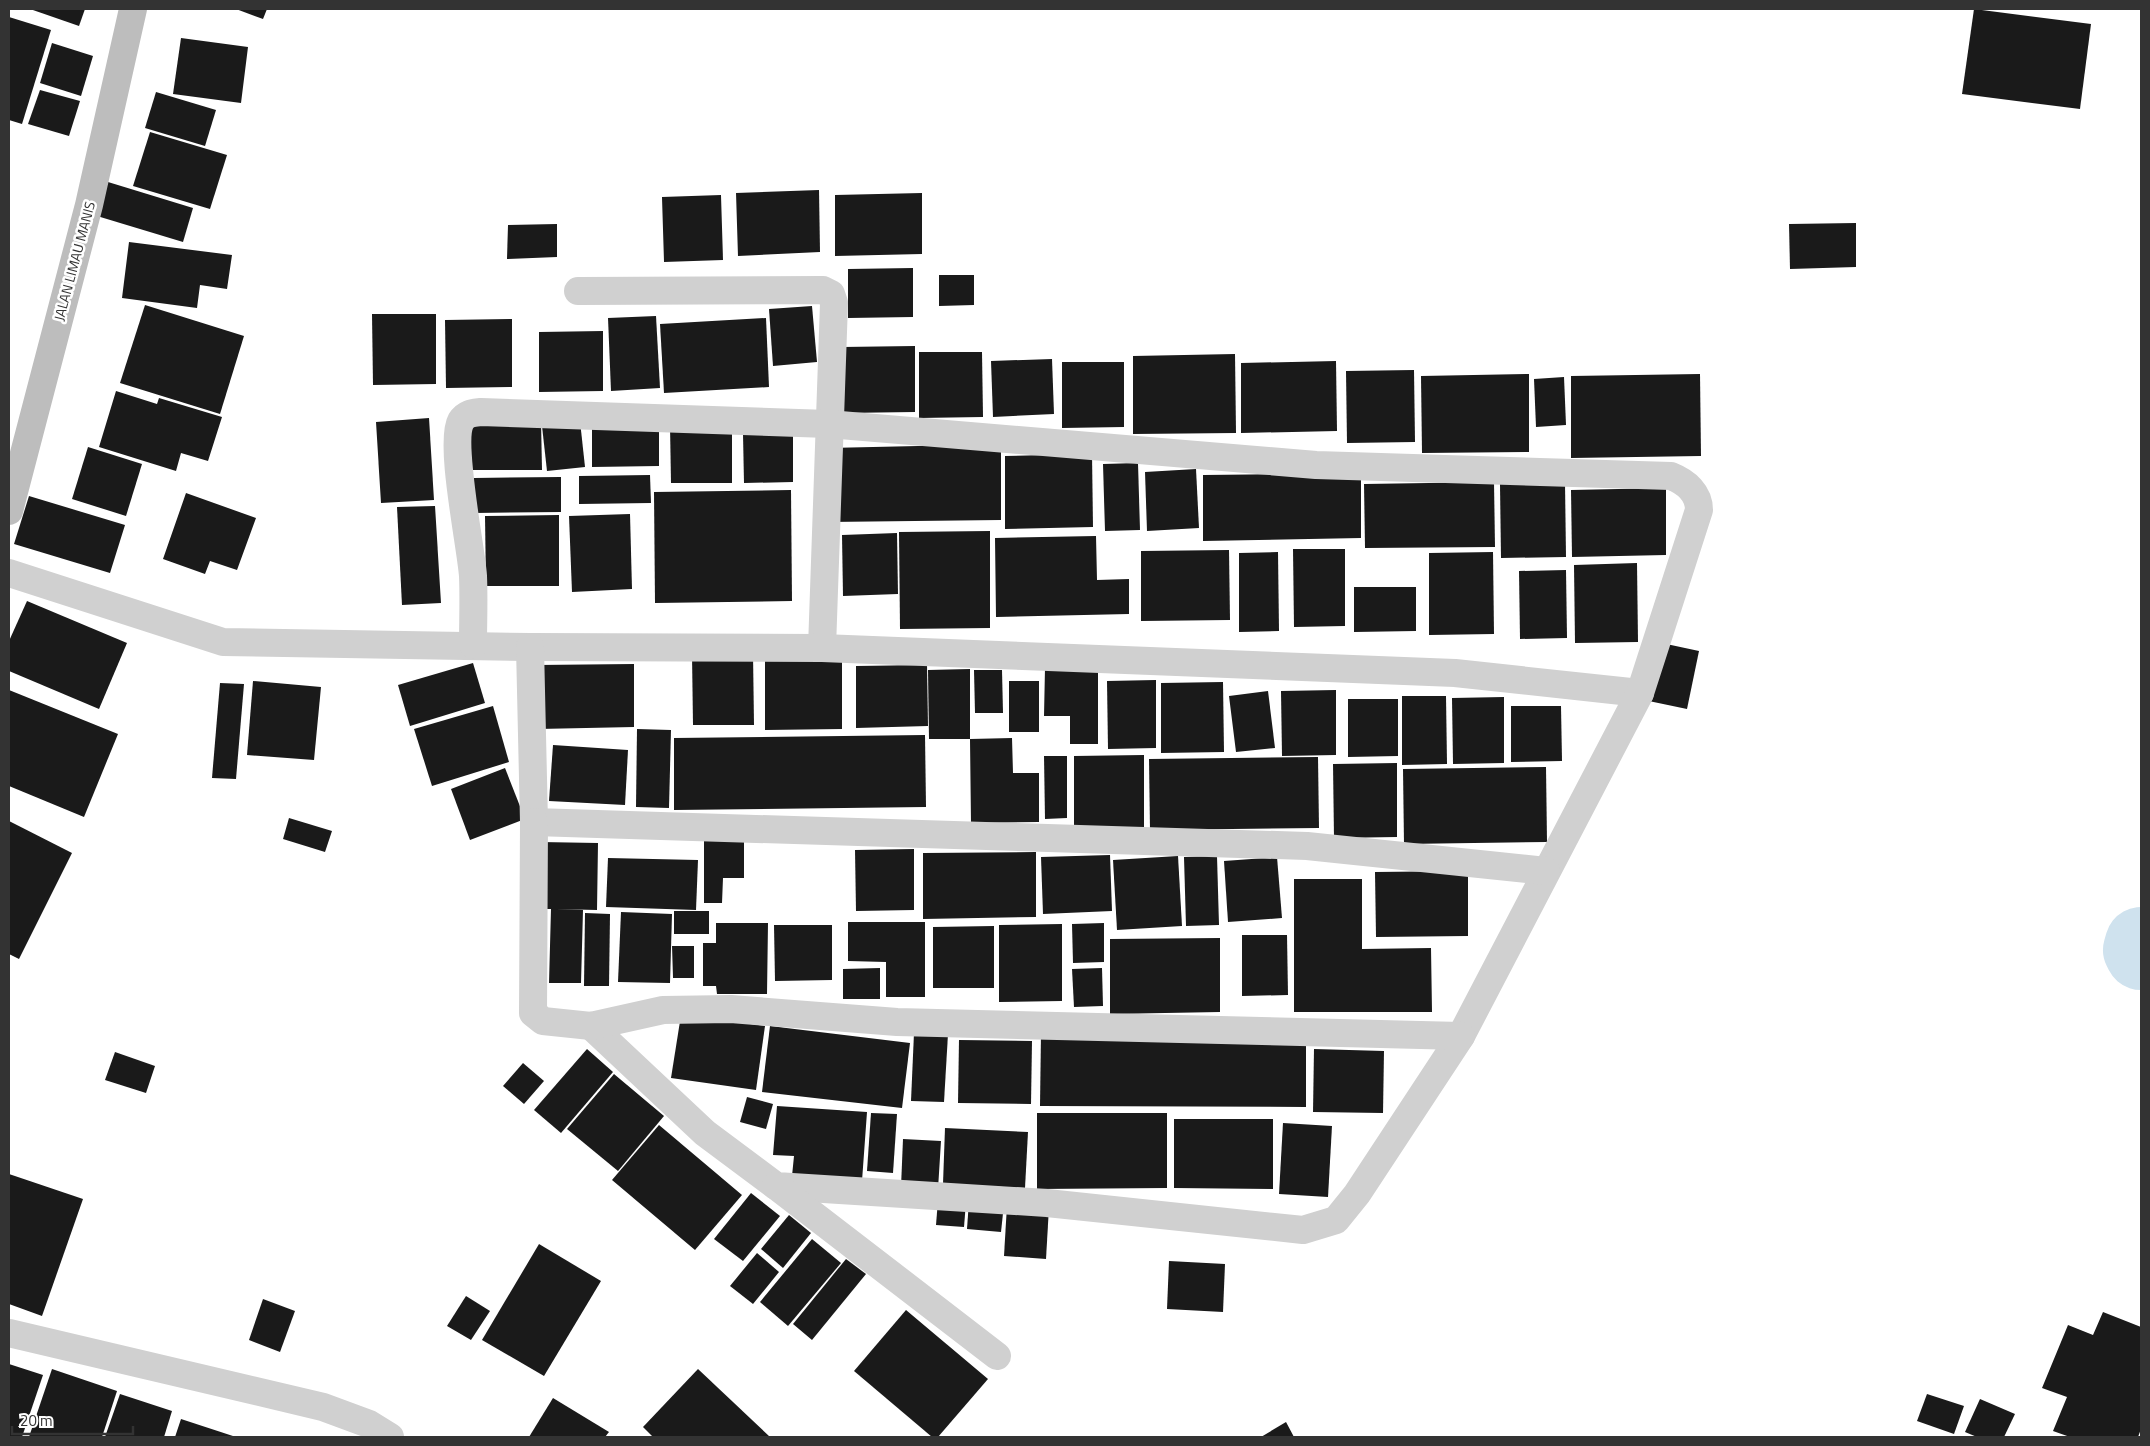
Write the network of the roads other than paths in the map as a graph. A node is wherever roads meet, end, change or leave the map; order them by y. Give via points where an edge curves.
1 (133, 9) edge
2 (578, 291) dead end
3 (828, 424) junction
4 (9, 511) edge
5 (9, 573) edge
6 (473, 645) junction
7 (530, 647) junction
8 (822, 648) junction
9 (1640, 693) junction
10 (534, 822) junction
11 (1546, 871) junction
12 (591, 1026) junction
13 (1461, 1036) junction
14 (776, 1186) junction
15 (9, 1334) edge
16 (998, 1356) dead end
17 (390, 1437) edge

1 - 4 street, JALAN LIMAU MANIS via 89,205
2 - 3 street via 823,290 831,294 834,303
3 - 6 street via 469,414 458,431 461,492 473,575
3 - 8 street
3 - 9 street via 1316,465 1671,476 1683,480 1693,491 1699,501 1698,510
5 - 6 street via 222,642
6 - 7 street
7 - 8 street
7 - 10 street
8 - 9 street via 1455,673
9 - 11 street
10 - 11 street via 1307,846
10 - 12 street via 532,1013 542,1021
11 - 13 street
12 - 13 street via 663,1010 731,1009 897,1022
12 - 14 street via 705,1133
13 - 14 street via 1357,1194 1336,1220 1303,1230 1048,1203
14 - 16 street
15 - 17 street via 323,1407 369,1424

